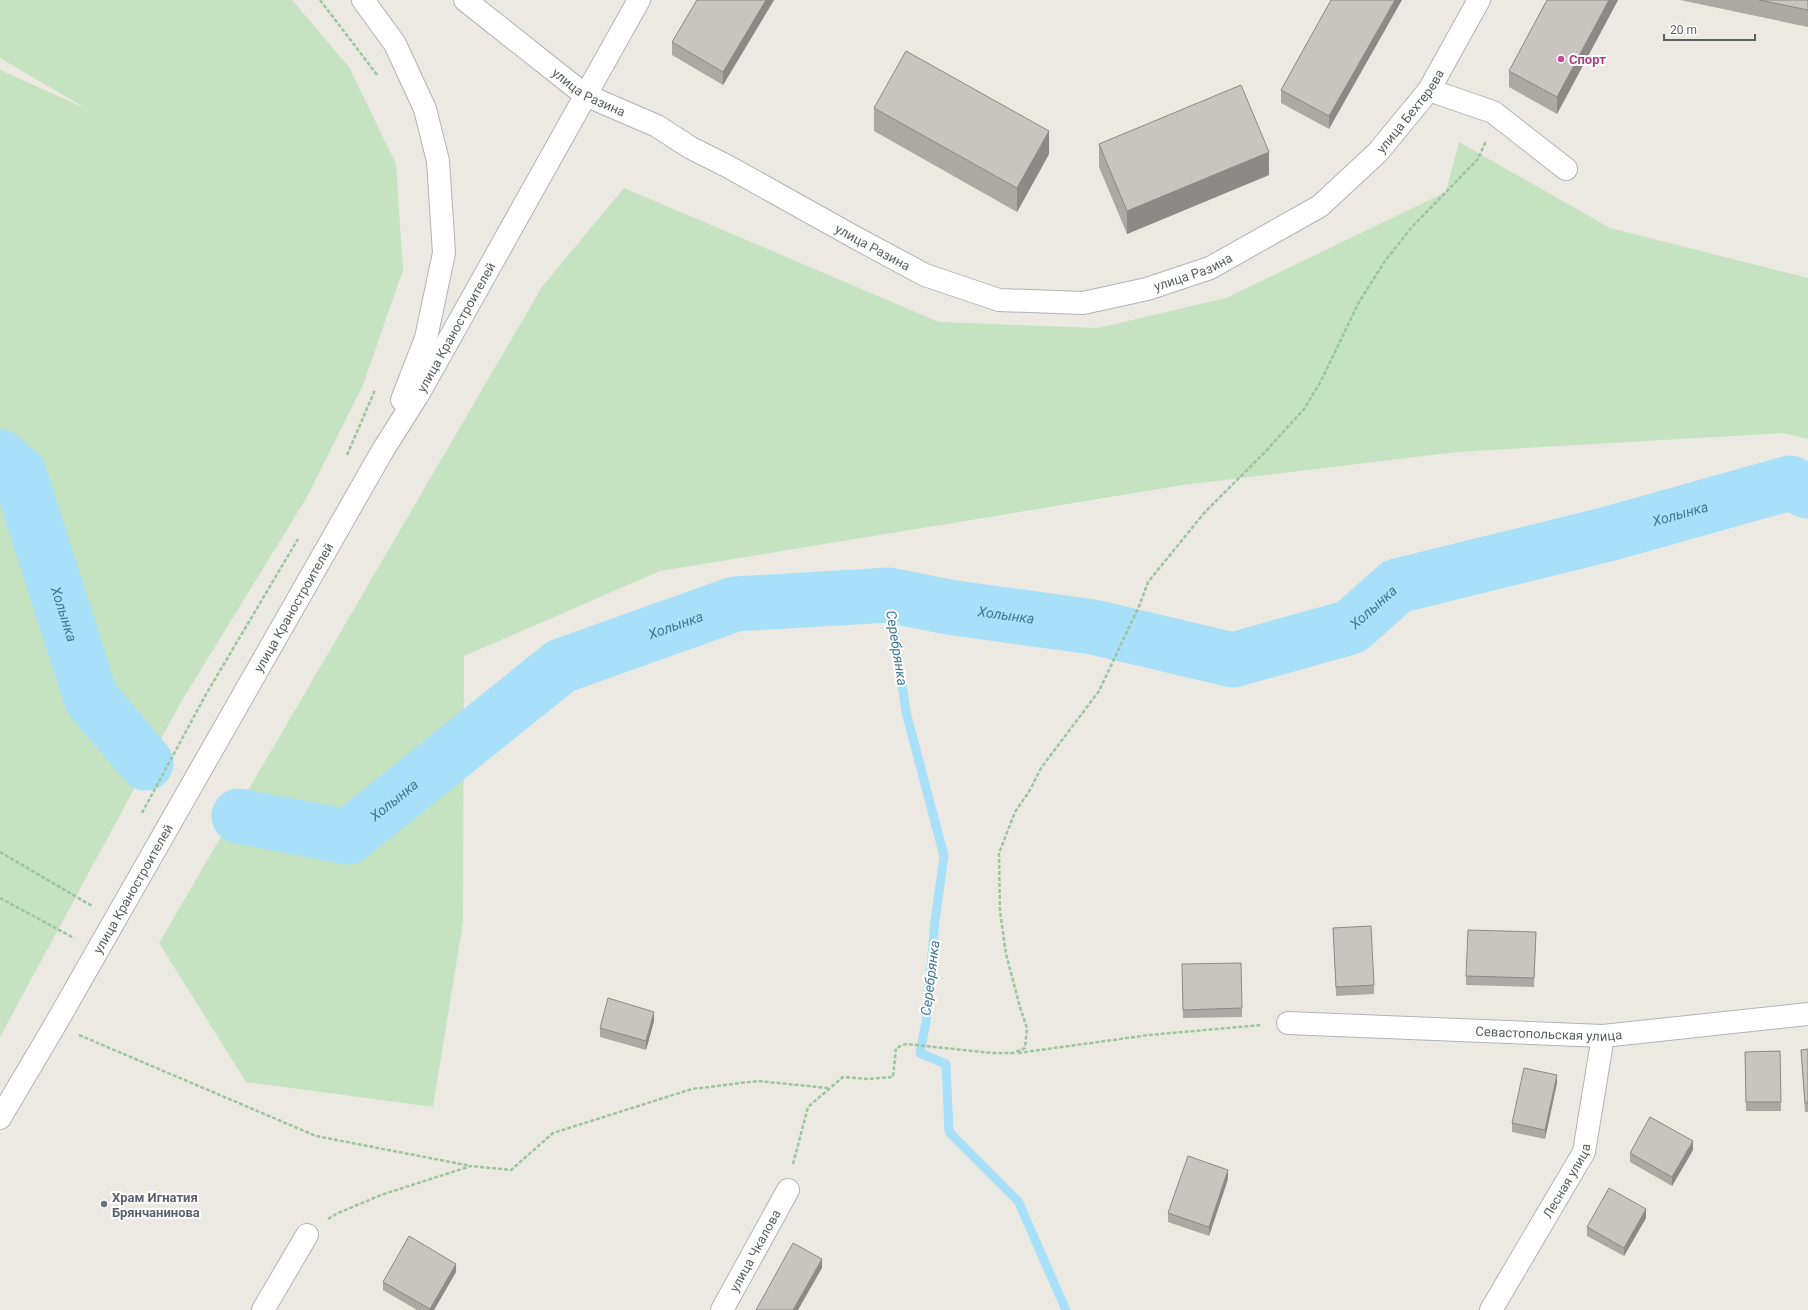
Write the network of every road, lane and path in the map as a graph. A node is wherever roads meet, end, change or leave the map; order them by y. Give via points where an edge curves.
1 (320, 0) edge
2 (364, 0) edge
3 (465, 0) edge
4 (639, 0) edge
5 (1479, 0) edge
6 (383, 82) dead end
7 (1429, 90) junction
8 (585, 95) junction
9 (1493, 112) junction
10 (1566, 168) dead end
11 (1320, 206) joint
12 (375, 389) dead end
13 (383, 450) junction
14 (345, 460) dead end
15 (301, 534) dead end
16 (141, 815) dead end
17 (0, 852) edge
18 (0, 898) edge
19 (93, 906) junction
20 (88, 912) dead end
21 (115, 919) junction
22 (76, 931) dead end
23 (72, 937) junction
24 (98, 950) junction
25 (1808, 1014) edge
26 (1288, 1023) joint
27 (55, 1025) junction
28 (1603, 1036) junction
29 (1013, 1053) junction
30 (828, 1088) junction
31 (0, 1118) edge
32 (471, 1166) junction
33 (788, 1190) joint
34 (307, 1235) joint
35 (263, 1310) edge
36 (722, 1310) edge
37 (1491, 1310) edge

1 - 6 path
2 - 13 street via 394,44 426,109 438,161 444,253 426,338
3 - 8 street, улица Разина
4 - 8 street, улица Краностроителей
5 - 7 street, улица Бехтерева
7 - 9 street
7 - 11 street, улица Бехтерева via 1378,152
8 - 11 street, улица Разина via 656,126 691,148 925,275 999,300 1083,303 1147,289 1210,268
8 - 13 street, улица Краностроителей via 419,392
9 - 10 street
9 - 29 path via 1489,134 1478,159 1411,228 1385,261 1359,302 1321,382 1304,408 1265,452 1205,512 1148,582 1099,691 1042,768 1015,812 999,852 1000,911 1006,954 1028,1028 1025,1048
12 - 14 path
13 - 21 street, улица Краностроителей
15 - 16 path via 205,696
17 - 19 path
18 - 23 path
19 - 20 path
19 - 21 path
21 - 24 street, улица Краностроителей
22 - 23 path
23 - 24 path
24 - 27 street, улица Краностроителей
25 - 28 street, Севастопольская улица
26 - 28 street, Севастопольская улица
26 - 29 path via 1149,1035
27 - 31 street, улица Краностроителей
27 - 32 path via 316,1136
28 - 37 street, Лесная улица via 1584,1152
29 - 30 path via 906,1044 896,1048 893,1077 843,1077
30 - 32 path via 758,1081 692,1089 553,1132 511,1170
30 - 33 path via 808,1107
32 - 34 path via 336,1214
33 - 36 street, улица Чкалова
34 - 35 street

